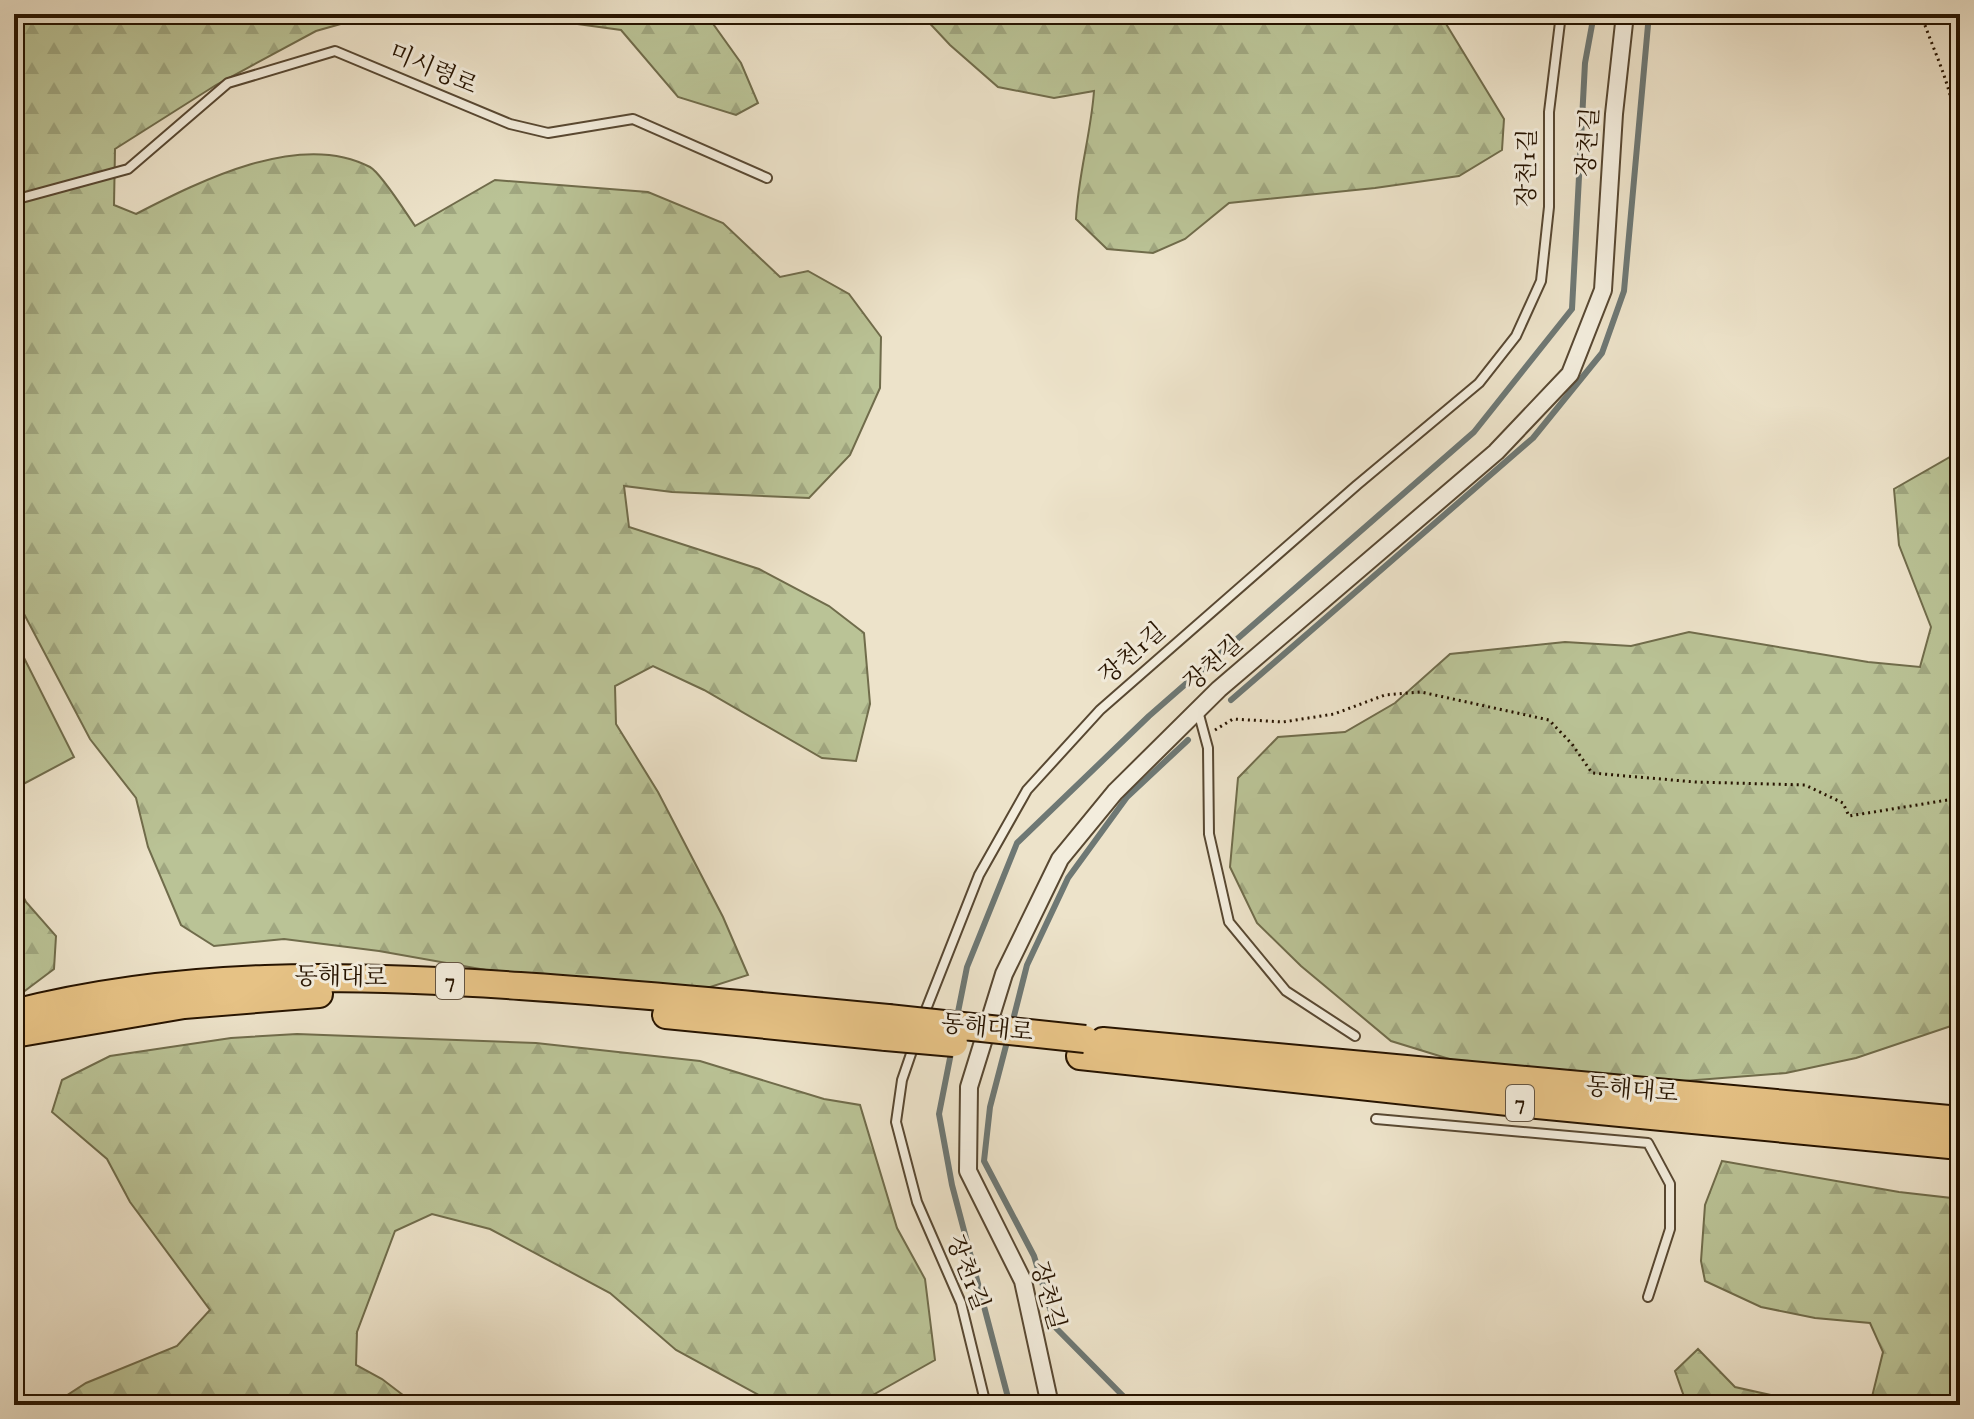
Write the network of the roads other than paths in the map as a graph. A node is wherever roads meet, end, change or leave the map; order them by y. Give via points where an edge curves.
1 (1561, 14) edge
2 (1625, 14) edge
3 (767, 178) dead end
4 (14, 200) edge
5 (1198, 710) junction
6 (14, 1013) edge
7 (887, 1027) junction
8 (14, 1034) edge
9 (1355, 1036) dead end
10 (1082, 1047) junction
11 (1376, 1119) dead end
12 (1960, 1120) edge
13 (1960, 1146) edge
14 (1648, 1297) dead end
15 (1048, 1399) edge
16 (986, 1405) edge

1 - 16 lane, 장천1길 via 1549,112 1549,207 1541,281 1516,336 1479,383 1100,710 1027,790 979,875 933,987 907,1066 896,1122 917,1202 961,1303
2 - 5 street, 장천길 via 1603,290 1570,374 1496,452
3 - 4 lane, 미시령로 via 633,119 548,133 510,124 335,51 228,83 128,169
5 - 9 lane via 1208,748 1209,834 1229,922 1286,991
5 - 15 street, 장천길 via 1115,792 1060,859 1004,974 969,1087 968,1171 1023,1281
6 - 7 main road, 동해대로 / 7 via 160,987 292,976 532,986
7 - 8 main road, 동해대로 / 7 via 474,997 289,994 184,1005
7 - 10 main road, 7, bridge
10 - 12 main road, 동해대로 / 7
10 - 13 main road, 동해대로 / 7 via 1543,1106
11 - 14 lane via 1648,1143 1670,1184 1670,1229

